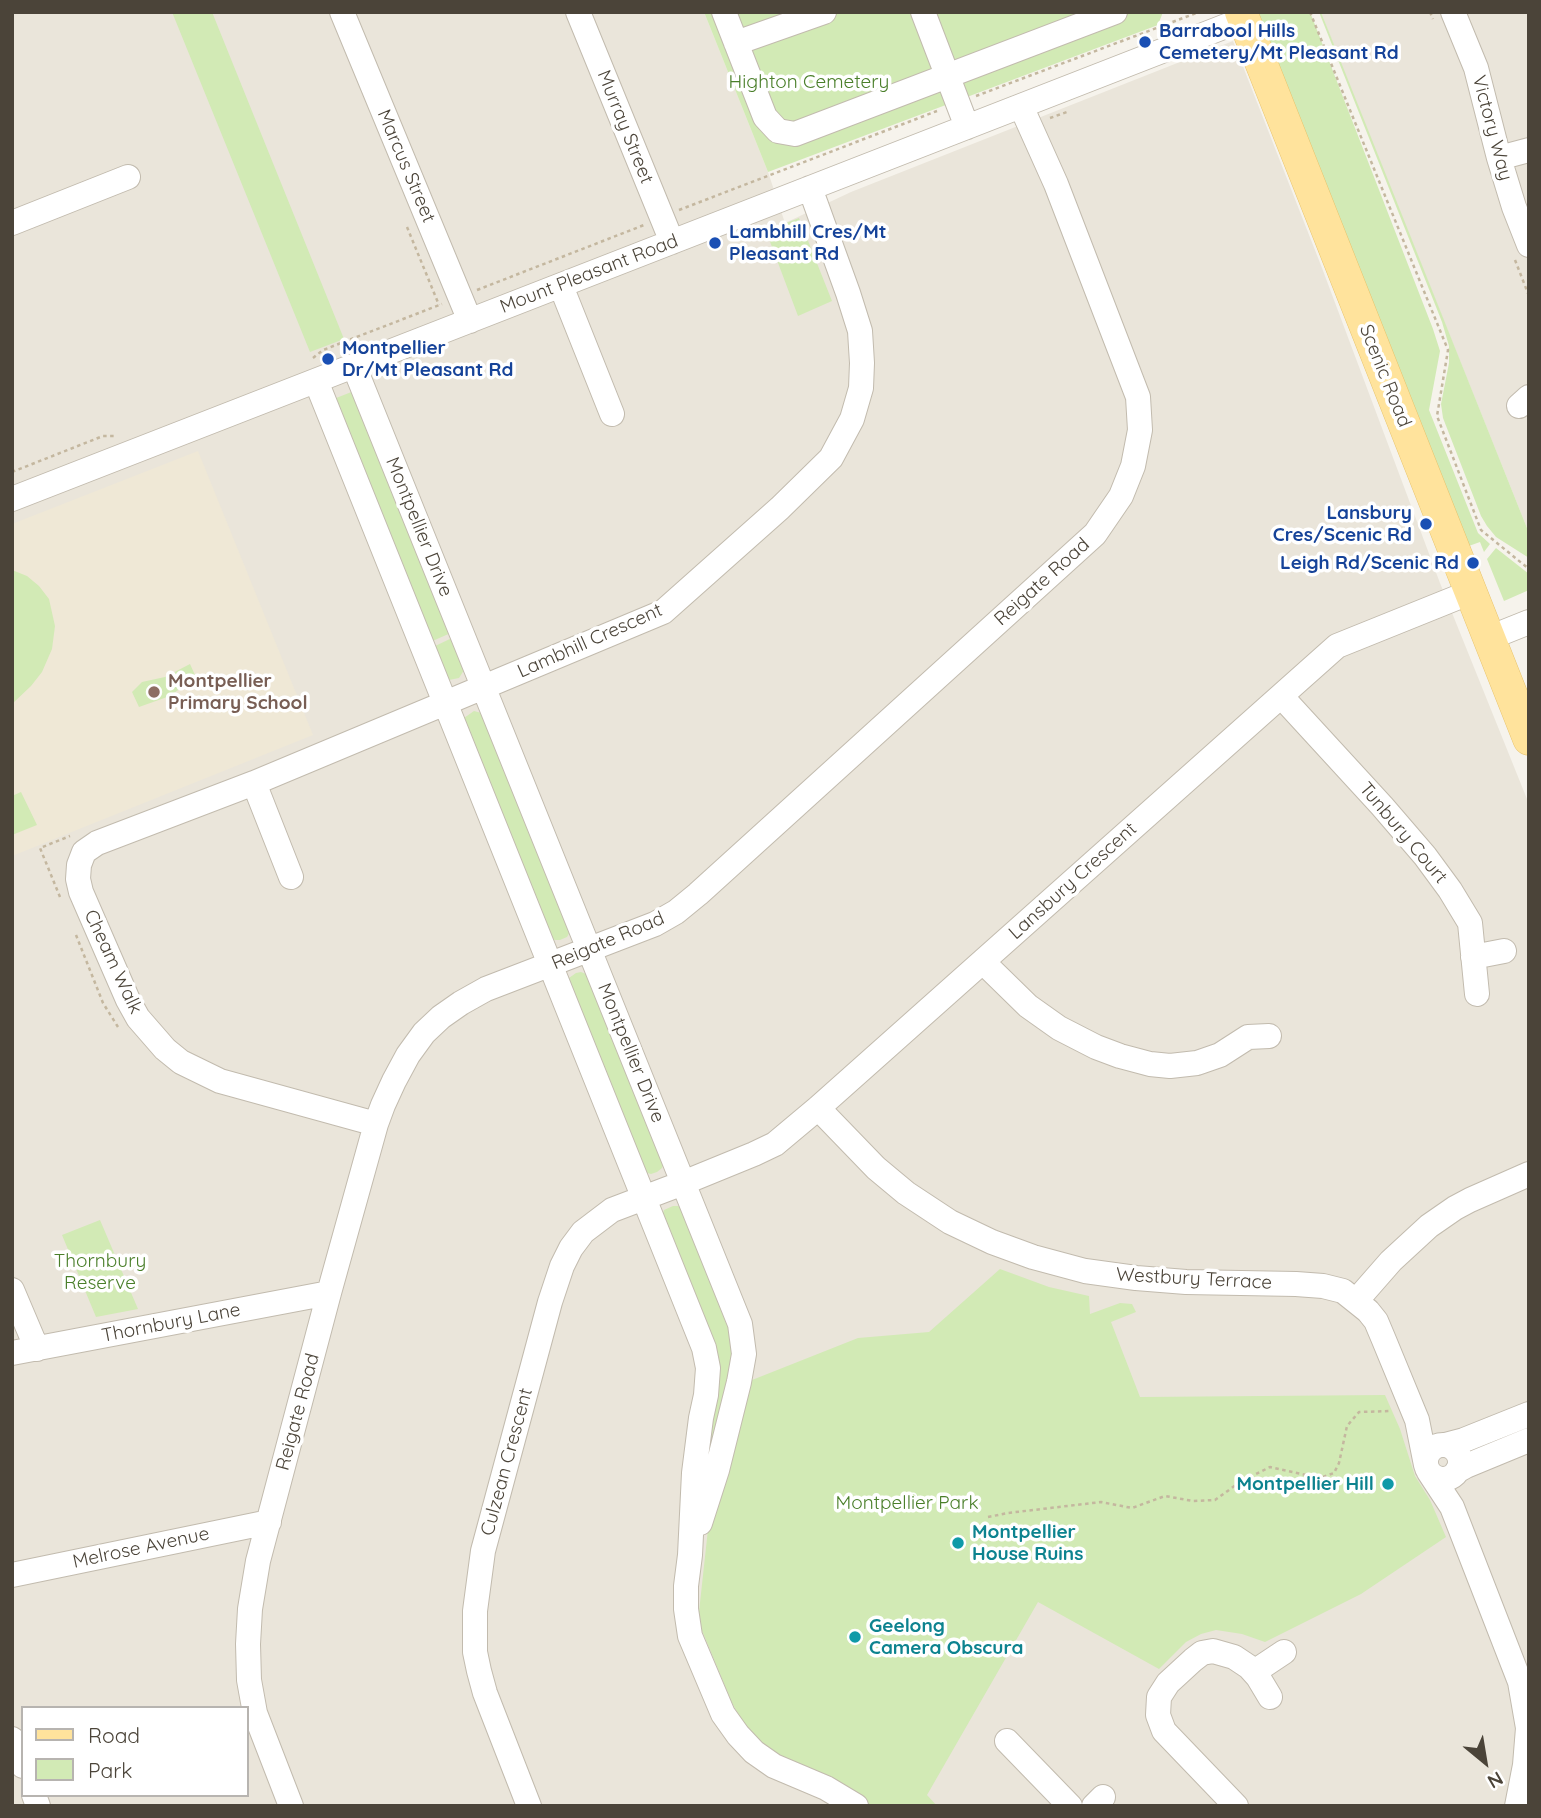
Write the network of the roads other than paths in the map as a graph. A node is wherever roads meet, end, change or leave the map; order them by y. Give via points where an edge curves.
1 (342, 12) edge
2 (578, 12) edge
3 (724, 12) edge
4 (824, 12) edge
5 (923, 12) edge
6 (1115, 12) edge
7 (1453, 12) edge
8 (1243, 16) edge
9 (736, 43) junction
10 (948, 76) junction
11 (1021, 106) junction
12 (967, 127) junction
13 (1529, 150) edge
14 (1499, 158) junction
15 (128, 177) dead end
16 (810, 188) junction
17 (12, 223) edge
18 (672, 242) junction
19 (1529, 245) edge
20 (561, 286) junction
21 (470, 321) junction
22 (354, 366) junction
23 (313, 371) junction
24 (612, 414) dead end
25 (12, 499) edge
26 (1471, 592) junction
27 (1529, 622) edge
28 (1489, 638) junction
29 (483, 688) junction
30 (1281, 696) junction
31 (445, 703) junction
32 (1529, 739) edge
33 (254, 783) junction
34 (82, 842) joint
35 (291, 877) dead end
36 (590, 950) junction
37 (1504, 951) dead end
38 (1473, 957) junction
39 (983, 962) junction
40 (551, 965) junction
41 (1477, 994) dead end
42 (1269, 1036) dead end
43 (818, 1108) junction
44 (376, 1124) junction
45 (1529, 1174) edge
46 (683, 1183) junction
47 (644, 1198) junction
48 (12, 1290) edge
49 (329, 1293) junction
50 (1356, 1301) junction
51 (37, 1349) junction
52 (12, 1353) edge
53 (1529, 1414) edge
54 (1405, 1416) junction
55 (1529, 1440) edge
56 (1444, 1445) junction
57 (1428, 1469) junction
58 (1456, 1473) junction
59 (1452, 1507) junction
60 (269, 1522) junction
61 (690, 1555) junction
62 (12, 1575) edge
63 (1284, 1652) dead end
64 (1254, 1672) junction
65 (1270, 1697) dead end
66 (12, 1739) edge
67 (1007, 1741) dead end
68 (21, 1761) edge
69 (291, 1806) edge
70 (528, 1806) edge
71 (856, 1806) edge
72 (1070, 1806) edge
73 (1236, 1806) edge
74 (1517, 1806) edge

1 - 21 street, Marcus Street
2 - 18 street, Murray Street
3 - 9 street
4 - 9 street
5 - 10 street
6 - 10 street
7 - 14 street, Victory Way via 1476,68
8 - 11 street, Mount Pleasant Road
8 - 26 main road, Scenic Road
9 - 10 street via 765,117 778,131 795,134
10 - 12 street
11 - 12 street, Mount Pleasant Road
11 - 36 street, Reigate Road via 1138,397 1140,430 1121,496 1095,534 698,894 655,924
12 - 16 street, Mount Pleasant Road
13 - 14 street
14 - 19 street, Victory Way
15 - 17 street
16 - 18 street, Mount Pleasant Road
16 - 29 street, Lambhill Crescent via 860,331 861,388 852,419 831,458 663,612
18 - 20 street, Mount Pleasant Road
20 - 21 street, Mount Pleasant Road
20 - 24 street
21 - 22 street, Mount Pleasant Road
22 - 23 street, Mount Pleasant Road
22 - 29 street, Montpellier Drive
23 - 25 street, Mount Pleasant Road
23 - 31 street, Montpellier Drive
26 - 28 main road, Scenic Road
26 - 30 street, Lansbury Crescent via 1337,646
27 - 28 street
28 - 32 main road, Scenic Road
29 - 31 street, Lambhill Crescent
29 - 36 street, Montpellier Drive
30 - 38 street, Tunbury Court via 1444,881 1470,923
30 - 39 street, Lansbury Crescent
31 - 33 street, Lambhill Crescent
31 - 40 street, Montpellier Drive
33 - 34 street, Lambhill Crescent via 97,843
33 - 35 street
34 - 44 street, Cheam Walk via 78,878 86,905 128,1000 165,1049 220,1081
36 - 40 street, Reigate Road
36 - 46 street, Montpellier Drive
37 - 38 street
38 - 41 street, Tunbury Court
39 - 42 street via 1027,1006 1059,1028 1096,1047 1150,1064 1197,1063 1248,1037
39 - 43 street, Lansbury Crescent
40 - 44 street, Reigate Road via 486,989 441,1017 408,1055
40 - 47 street, Montpellier Drive
43 - 46 street, Lansbury Crescent via 775,1144
43 - 50 street, Westbury Terrace via 906,1193 950,1222 1033,1257 1136,1278 1323,1286 1343,1291
44 - 49 street, Reigate Road
45 - 50 street via 1463,1204 1429,1226
46 - 47 street, Culzean Crescent
46 - 61 street, Montpellier Drive via 740,1324 744,1354 726,1438
47 - 61 street, Montpellier Drive via 708,1368 694,1473
47 - 70 street, Culzean Crescent via 598,1219 583,1232 562,1266 483,1551 475,1611 477,1662
48 - 51 street
49 - 51 street, Thornbury Lane
49 - 60 street, Reigate Road
50 - 54 street, Westbury Terrace via 1376,1321
51 - 52 street, Thornbury Lane
53 - 56 street
54 - 56 street, Westbury Terrace
54 - 57 street, Westbury Terrace
55 - 58 street
56 - 57 street via 1431,1450
56 - 58 street, Westbury Terrace via 1460,1457
57 - 58 street via 1440,1479
57 - 59 street, Westbury Terrace
58 - 59 street, Westbury Terrace
59 - 74 street, Westbury Terrace via 1520,1682 1528,1728
60 - 62 street, Melrose Avenue
60 - 69 street, Reigate Road via 250,1609 249,1680 255,1713
61 - 71 street, Montpellier Drive via 685,1609 690,1636 723,1714 737,1735 774,1766
63 - 64 street
64 - 65 street
64 - 73 street via 1229,1655 1205,1652 1168,1683 1157,1706 1166,1734
66 - 68 street
67 - 72 street

